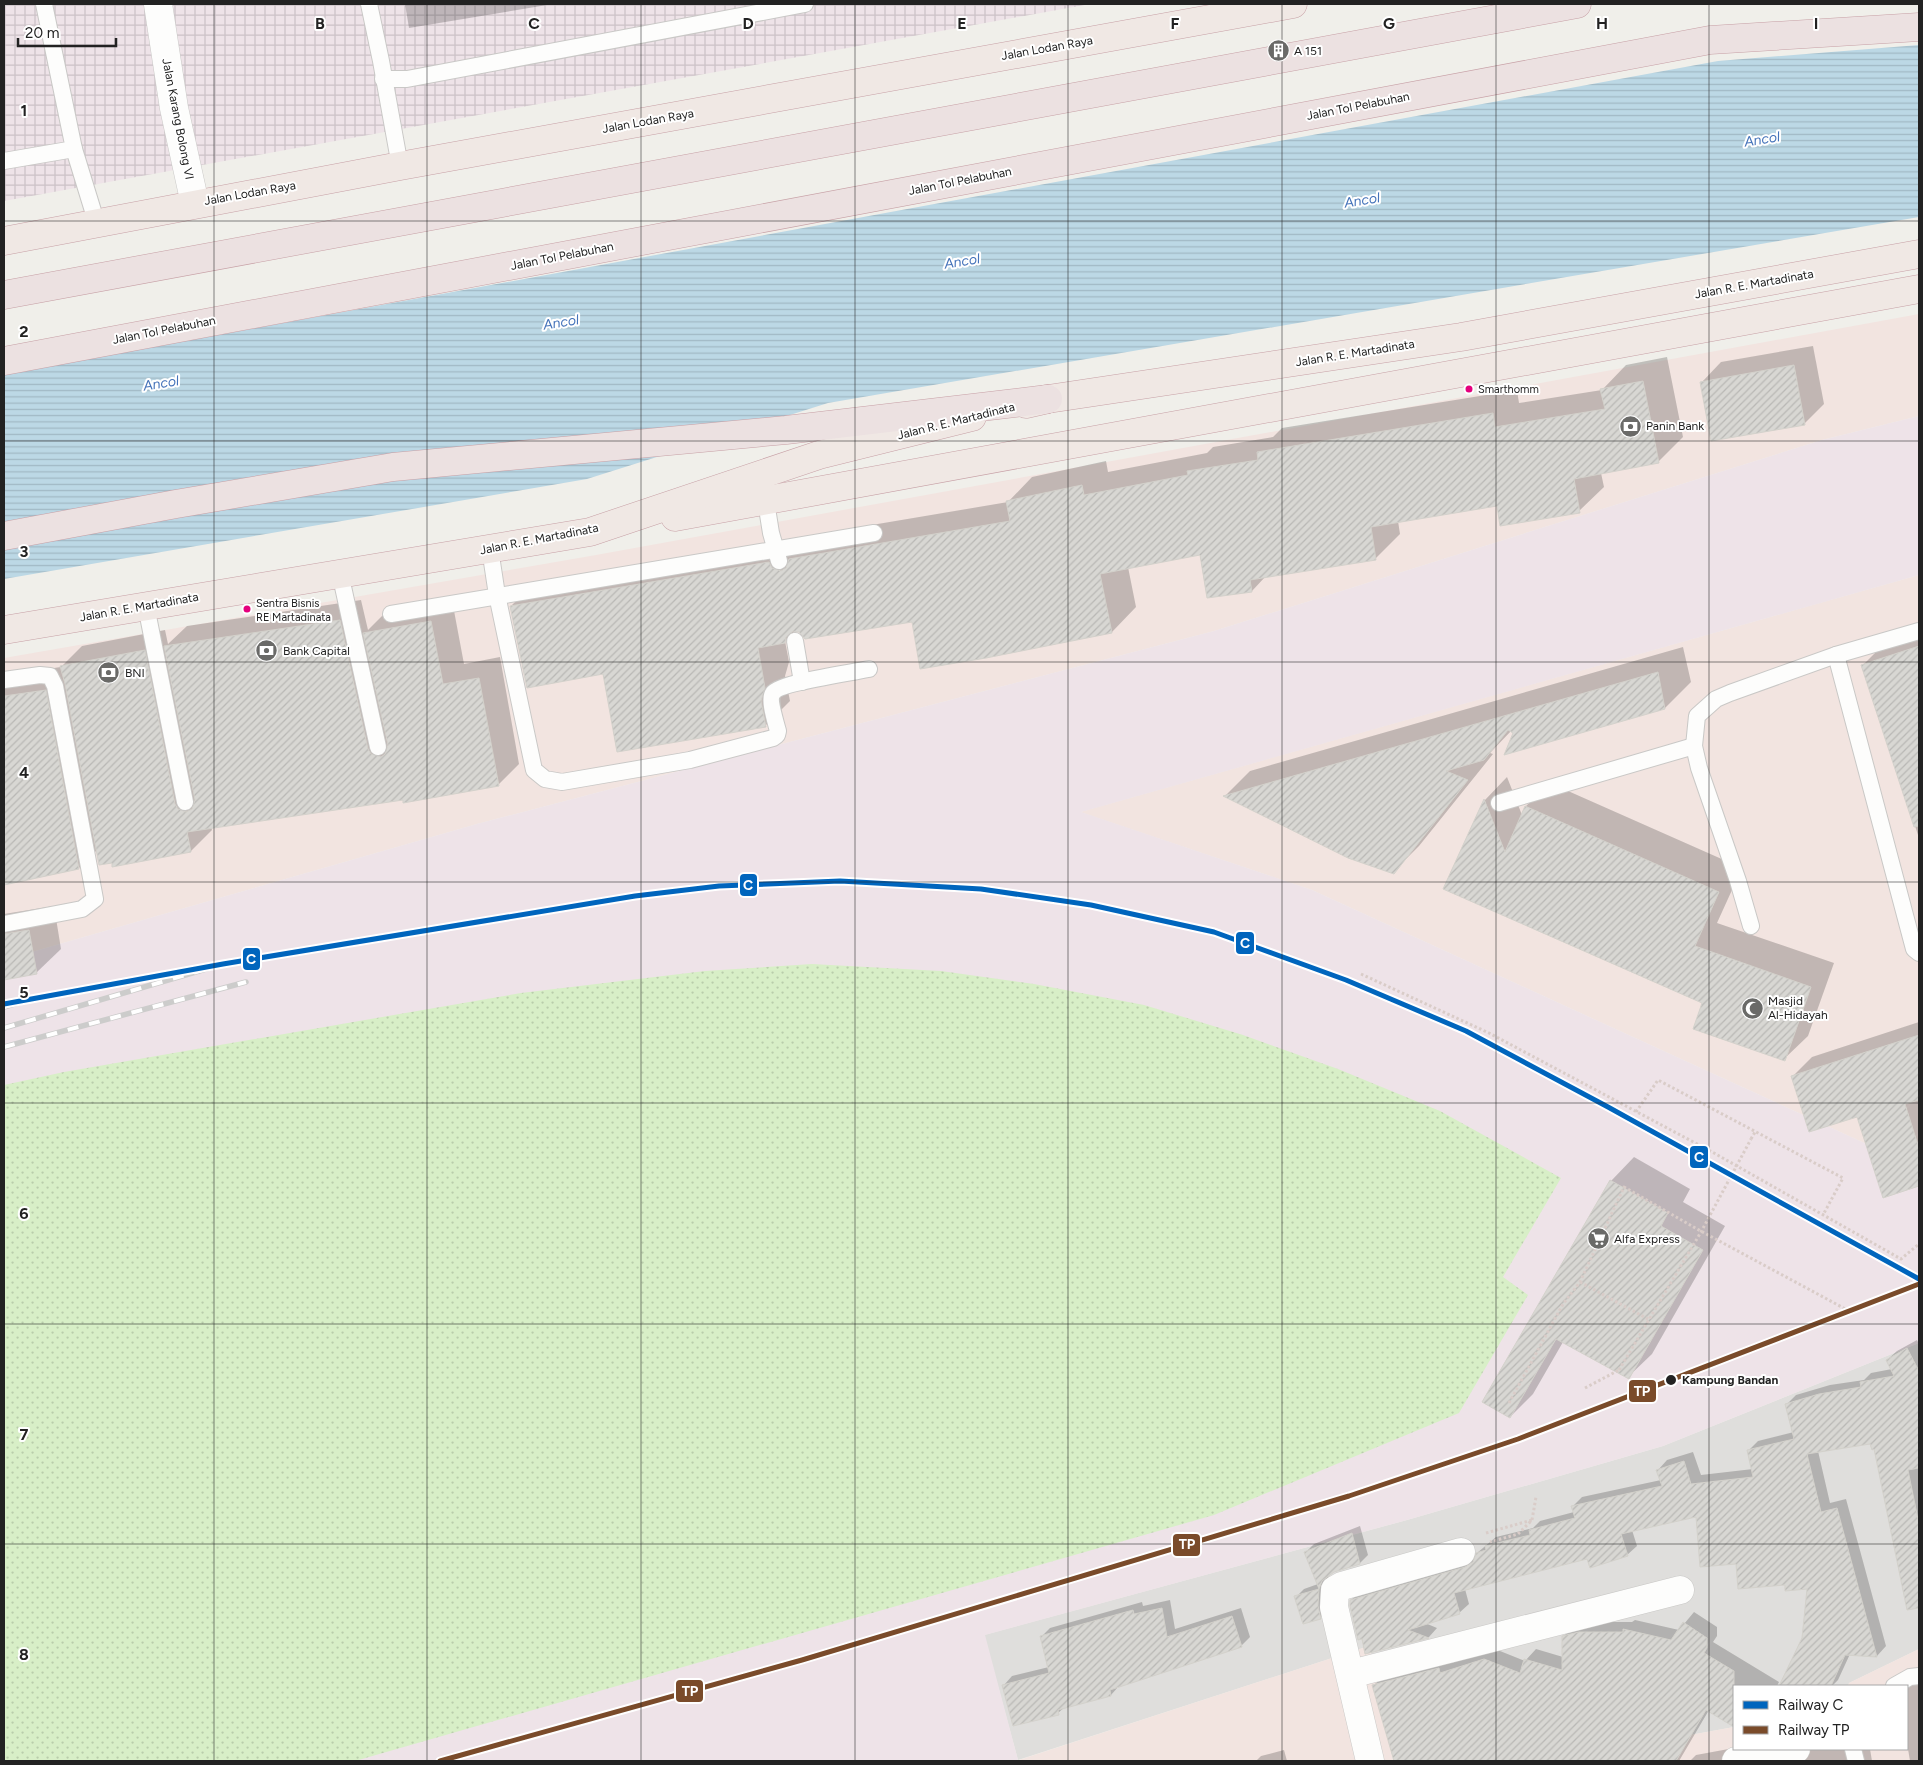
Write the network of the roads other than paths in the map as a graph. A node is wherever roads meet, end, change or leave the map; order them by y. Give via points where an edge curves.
1 (44, 4) edge
2 (158, 4) edge
3 (369, 4) edge
4 (805, 4) edge
5 (1293, 4) edge
6 (1576, 4) edge
7 (1919, 27) edge
8 (384, 79) junction
9 (74, 148) junction
10 (4, 161) edge
11 (400, 166) junction
12 (194, 204) junction
13 (97, 224) junction
14 (4, 241) edge
15 (1919, 254) edge
16 (1919, 289) edge
17 (4, 295) edge
18 (4, 361) edge
19 (1048, 399) junction
20 (766, 502) junction
21 (590, 532) junction
22 (874, 533) dead end
23 (4, 536) edge
24 (490, 549) junction
25 (777, 555) junction
26 (340, 572) junction
27 (497, 595) junction
28 (146, 606) junction
29 (391, 614) dead end
30 (4, 630) edge
31 (1919, 631) edge
32 (795, 641) dead end
33 (1836, 654) junction
34 (869, 668) dead end
35 (4, 680) edge
36 (802, 682) junction
37 (1694, 746) junction
38 (378, 747) dead end
39 (185, 802) dead end
40 (1499, 803) dead end
41 (4, 924) edge
42 (1751, 926) dead end
43 (1919, 953) edge
44 (1470, 1544) road end
45 (1680, 1590) dead end
46 (1350, 1674) junction
47 (1919, 1676) edge
48 (1896, 1685) edge
49 (1791, 1750) edge
50 (1370, 1761) edge
51 (1736, 1761) edge

1 - 9 lane
2 - 12 street, Jalan Karang Bolong VI via 174,108
3 - 8 lane
4 - 8 lane via 407,79
5 - 11 highway, Jalan Lodan Raya
6 - 17 highway
7 - 18 highway, Jalan Tol Pelabuhan via 1710,40
8 - 11 lane
9 - 10 lane
9 - 13 lane
11 - 12 highway, Jalan Lodan Raya
12 - 13 highway, Jalan Lodan Raya
13 - 14 highway, Jalan Lodan Raya
15 - 19 highway, Jalan R. E. Martadinata via 1461,337
16 - 20 highway
19 - 21 highway, Jalan R. E. Martadinata via 819,455
19 - 23 highway via 786,430 393,467
20 - 21 highway
20 - 25 lane
21 - 24 highway, Jalan R. E. Martadinata
22 - 25 lane
24 - 26 highway, Jalan R. E. Martadinata
24 - 27 lane
25 - 27 lane
26 - 28 highway, Jalan R. E. Martadinata
26 - 38 lane
27 - 29 lane
27 - 36 lane via 534,770 545,779 562,782 690,760 773,738 778,731 771,699 773,692
28 - 30 highway, Jalan R. E. Martadinata
28 - 39 lane
31 - 33 lane
32 - 36 lane
33 - 37 lane via 1716,699 1697,716
33 - 43 lane via 1914,948
34 - 36 lane
35 - 41 lane via 50,676 55,686 95,899 82,909
37 - 40 lane
37 - 42 lane
44 - 46 street via 1335,1590 1334,1607
45 - 46 street
46 - 50 street
47 - 48 lane
49 - 51 street

